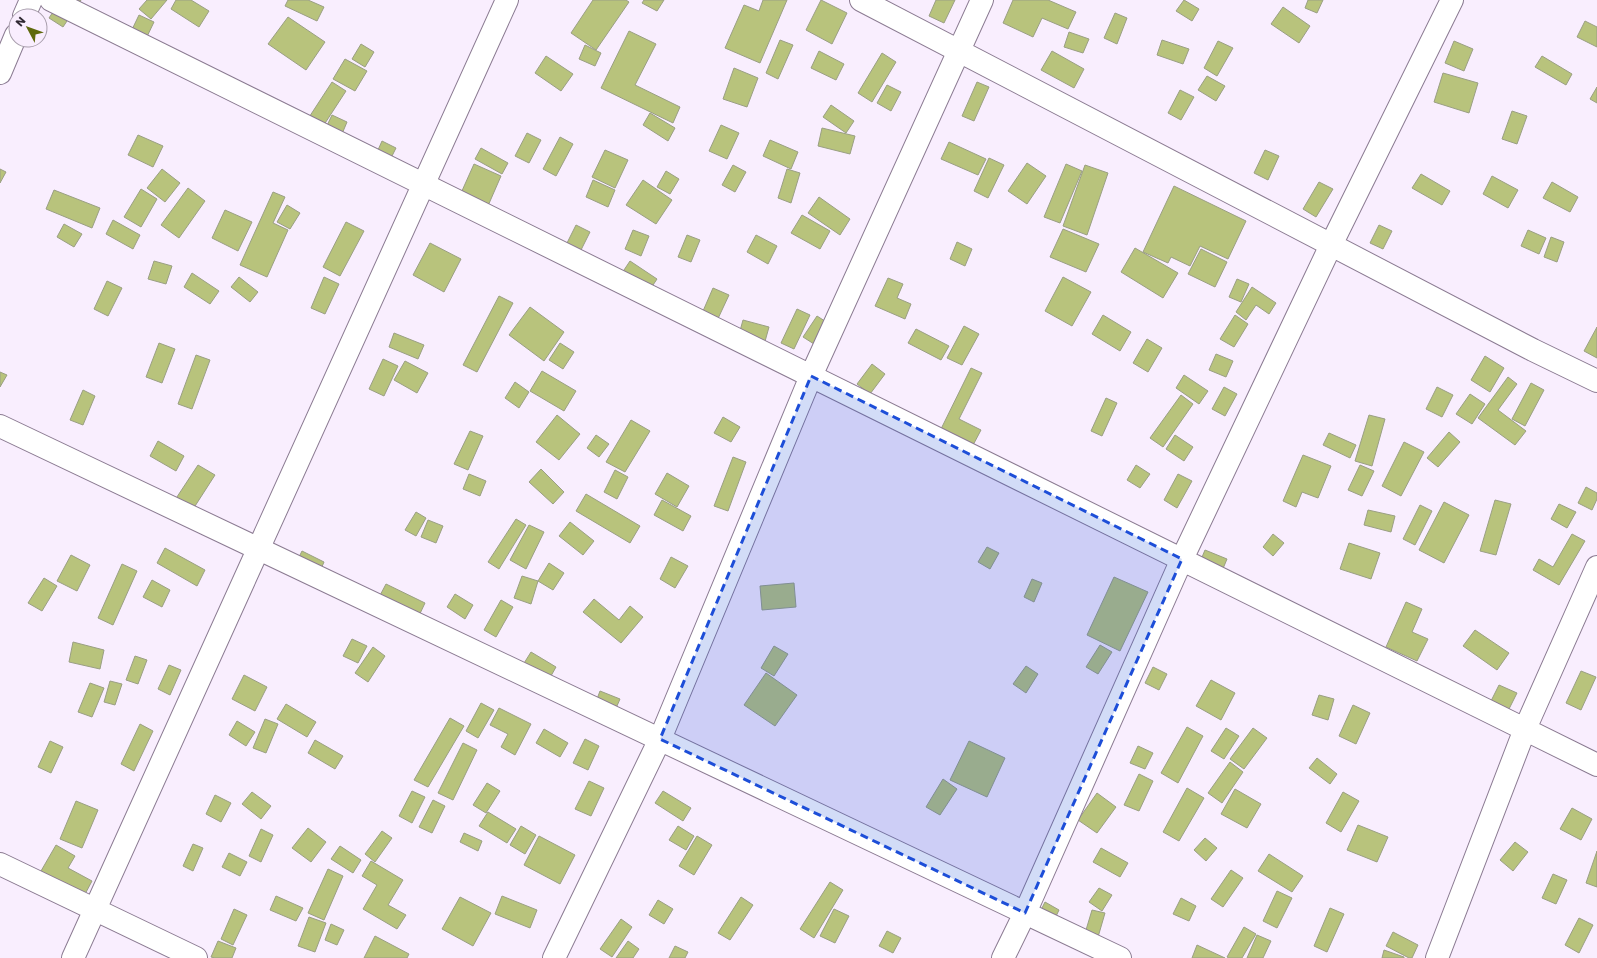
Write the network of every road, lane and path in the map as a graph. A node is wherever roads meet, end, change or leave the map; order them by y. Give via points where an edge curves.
1 (51, 0) edge
2 (508, 0) edge
3 (861, 0) edge
4 (982, 0) edge
5 (1452, 0) edge
6 (11, 48) edge
7 (960, 52) junction
8 (0, 73) edge
9 (424, 185) junction
10 (1332, 245) junction
11 (811, 376) junction
12 (1597, 381) edge
13 (0, 426) edge
14 (258, 549) junction
15 (1182, 559) junction
16 (1597, 566) edge
17 (1525, 729) junction
18 (660, 740) junction
19 (1597, 765) edge
20 (0, 864) edge
21 (95, 909) junction
22 (1025, 913) junction
23 (73, 958) edge
24 (196, 958) edge
25 (554, 958) edge
26 (1003, 958) edge
27 (1120, 958) edge
28 (1437, 958) edge

1 - 9 street
2 - 9 street
3 - 7 street
4 - 7 street
5 - 10 street
6 - 8 street
7 - 10 street
7 - 11 street
9 - 11 street
9 - 14 street
10 - 12 street
10 - 15 street
11 - 15 street
11 - 18 street
13 - 14 street
14 - 18 street
14 - 21 street
15 - 17 street
15 - 22 street
16 - 17 street
17 - 19 street
17 - 28 street
18 - 22 street
18 - 25 street
20 - 21 street
21 - 23 street
21 - 24 street
22 - 26 street
22 - 27 street

